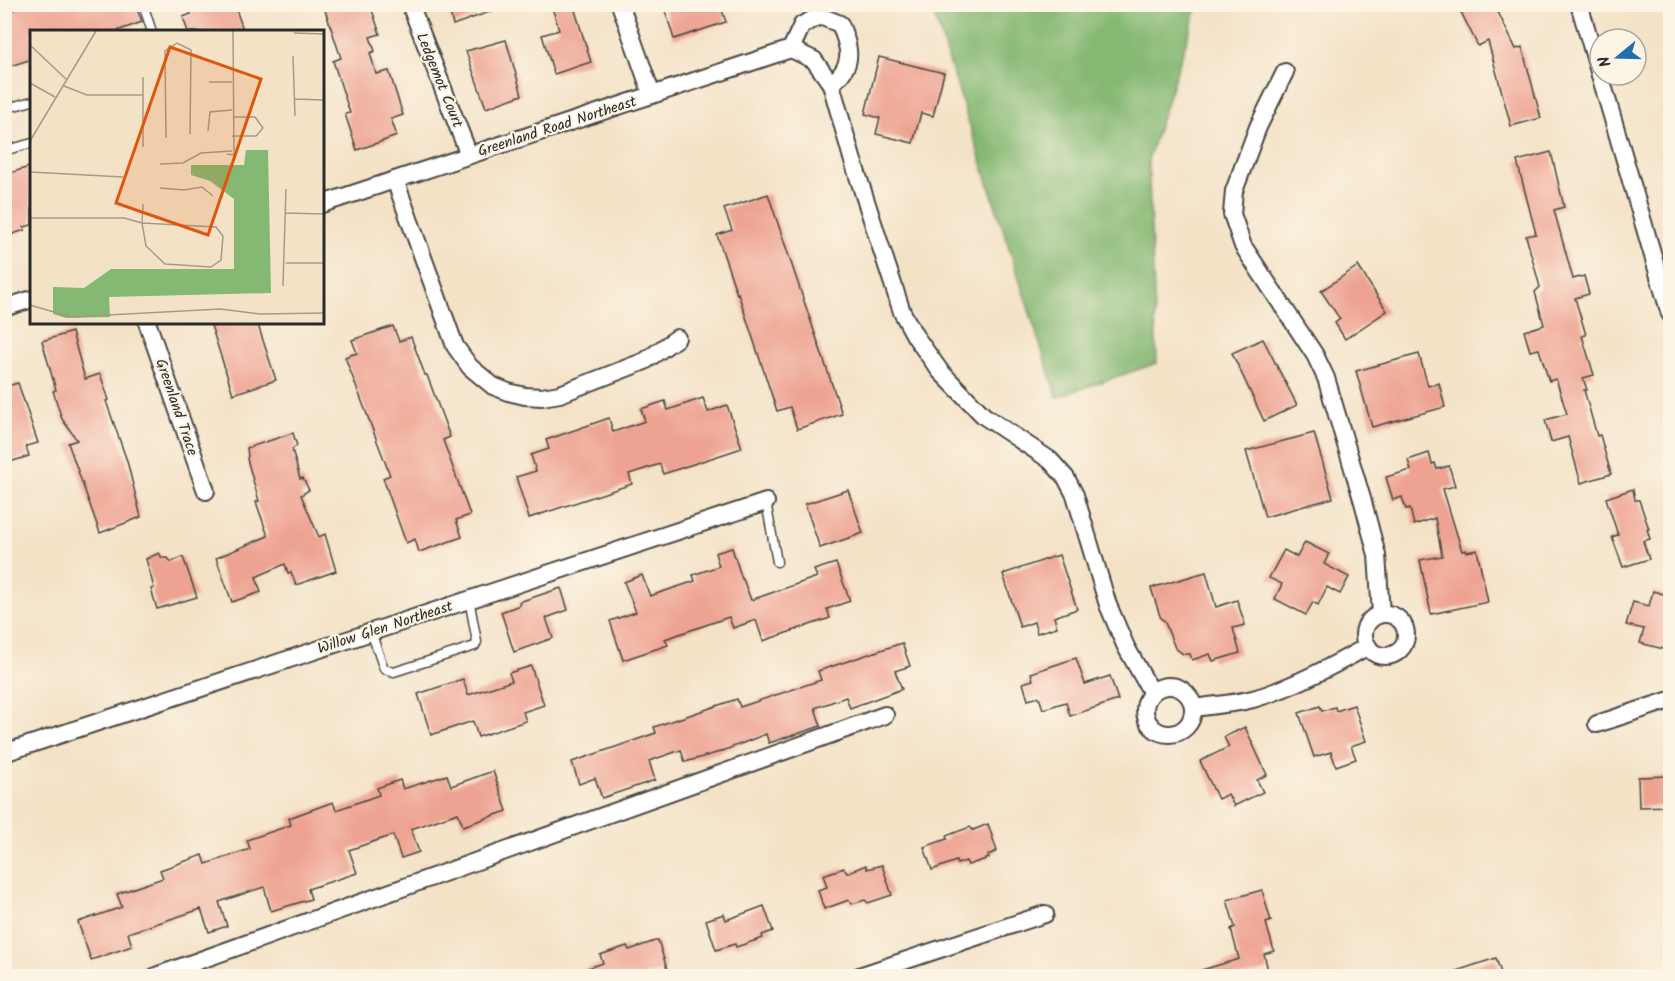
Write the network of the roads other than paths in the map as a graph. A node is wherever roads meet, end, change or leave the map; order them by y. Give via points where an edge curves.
1 (143, 4) edge
2 (410, 4) edge
3 (620, 4) edge
4 (1579, 4) edge
5 (151, 30) edge
6 (1588, 34) edge
7 (791, 49) junction
8 (1285, 72) dead end
9 (831, 84) junction
10 (1604, 87) edge
11 (652, 94) junction
12 (30, 102) edge
13 (4, 109) edge
14 (30, 144) edge
15 (4, 151) edge
16 (469, 155) junction
17 (394, 180) junction
18 (324, 203) edge
19 (30, 300) edge
20 (4, 308) edge
21 (1671, 314) edge
22 (148, 324) edge
23 (677, 338) dead end
24 (206, 491) dead end
25 (766, 502) joint
26 (777, 562) dead end
27 (469, 599) junction
28 (1381, 614) junction
29 (371, 632) junction
30 (1368, 646) junction
31 (1152, 693) junction
32 (1671, 700) edge
33 (1193, 708) junction
34 (885, 715) dead end
35 (1597, 724) dead end
36 (4, 753) edge
37 (1046, 914) dead end
38 (156, 976) edge
39 (859, 976) edge

1 - 5 lane
2 - 16 street, Ledgemot Court
3 - 11 street
4 - 6 street
7 - 9 street via 813,60
7 - 9 street via 802,25 820,16 840,24 848,45 848,63
7 - 11 street, Greenland Road Northeast
8 - 28 street via 1258,127 1234,191 1232,214 1243,246 1316,355 1326,378 1377,555
9 - 31 street via 902,312 915,336 954,386 984,416 1050,460 1066,478 1076,495 1108,605
10 - 21 street
11 - 16 street, Greenland Road Northeast
12 - 13 lane
14 - 15 lane
16 - 17 street, Greenland Road Northeast
17 - 18 street, Greenland Road Northeast
17 - 23 street via 455,346 470,367 493,386 525,396 560,394 645,361
19 - 20 street
22 - 24 street, Greenland Trace
25 - 26 lane
25 - 27 street, Willow Glen Northeast
27 - 29 street, Willow Glen Northeast
27 - 29 lane via 475,646 394,672 384,669
28 - 30 street via 1368,623
28 - 30 street via 1396,617 1402,623 1405,639 1389,655 1381,656
29 - 36 street, Willow Glen Northeast
30 - 33 street via 1252,699
31 - 33 street via 1159,688 1177,687 1185,692
31 - 33 street via 1144,709 1156,732 1165,735 1182,731 1189,725
32 - 35 street
34 - 38 street
37 - 39 street

